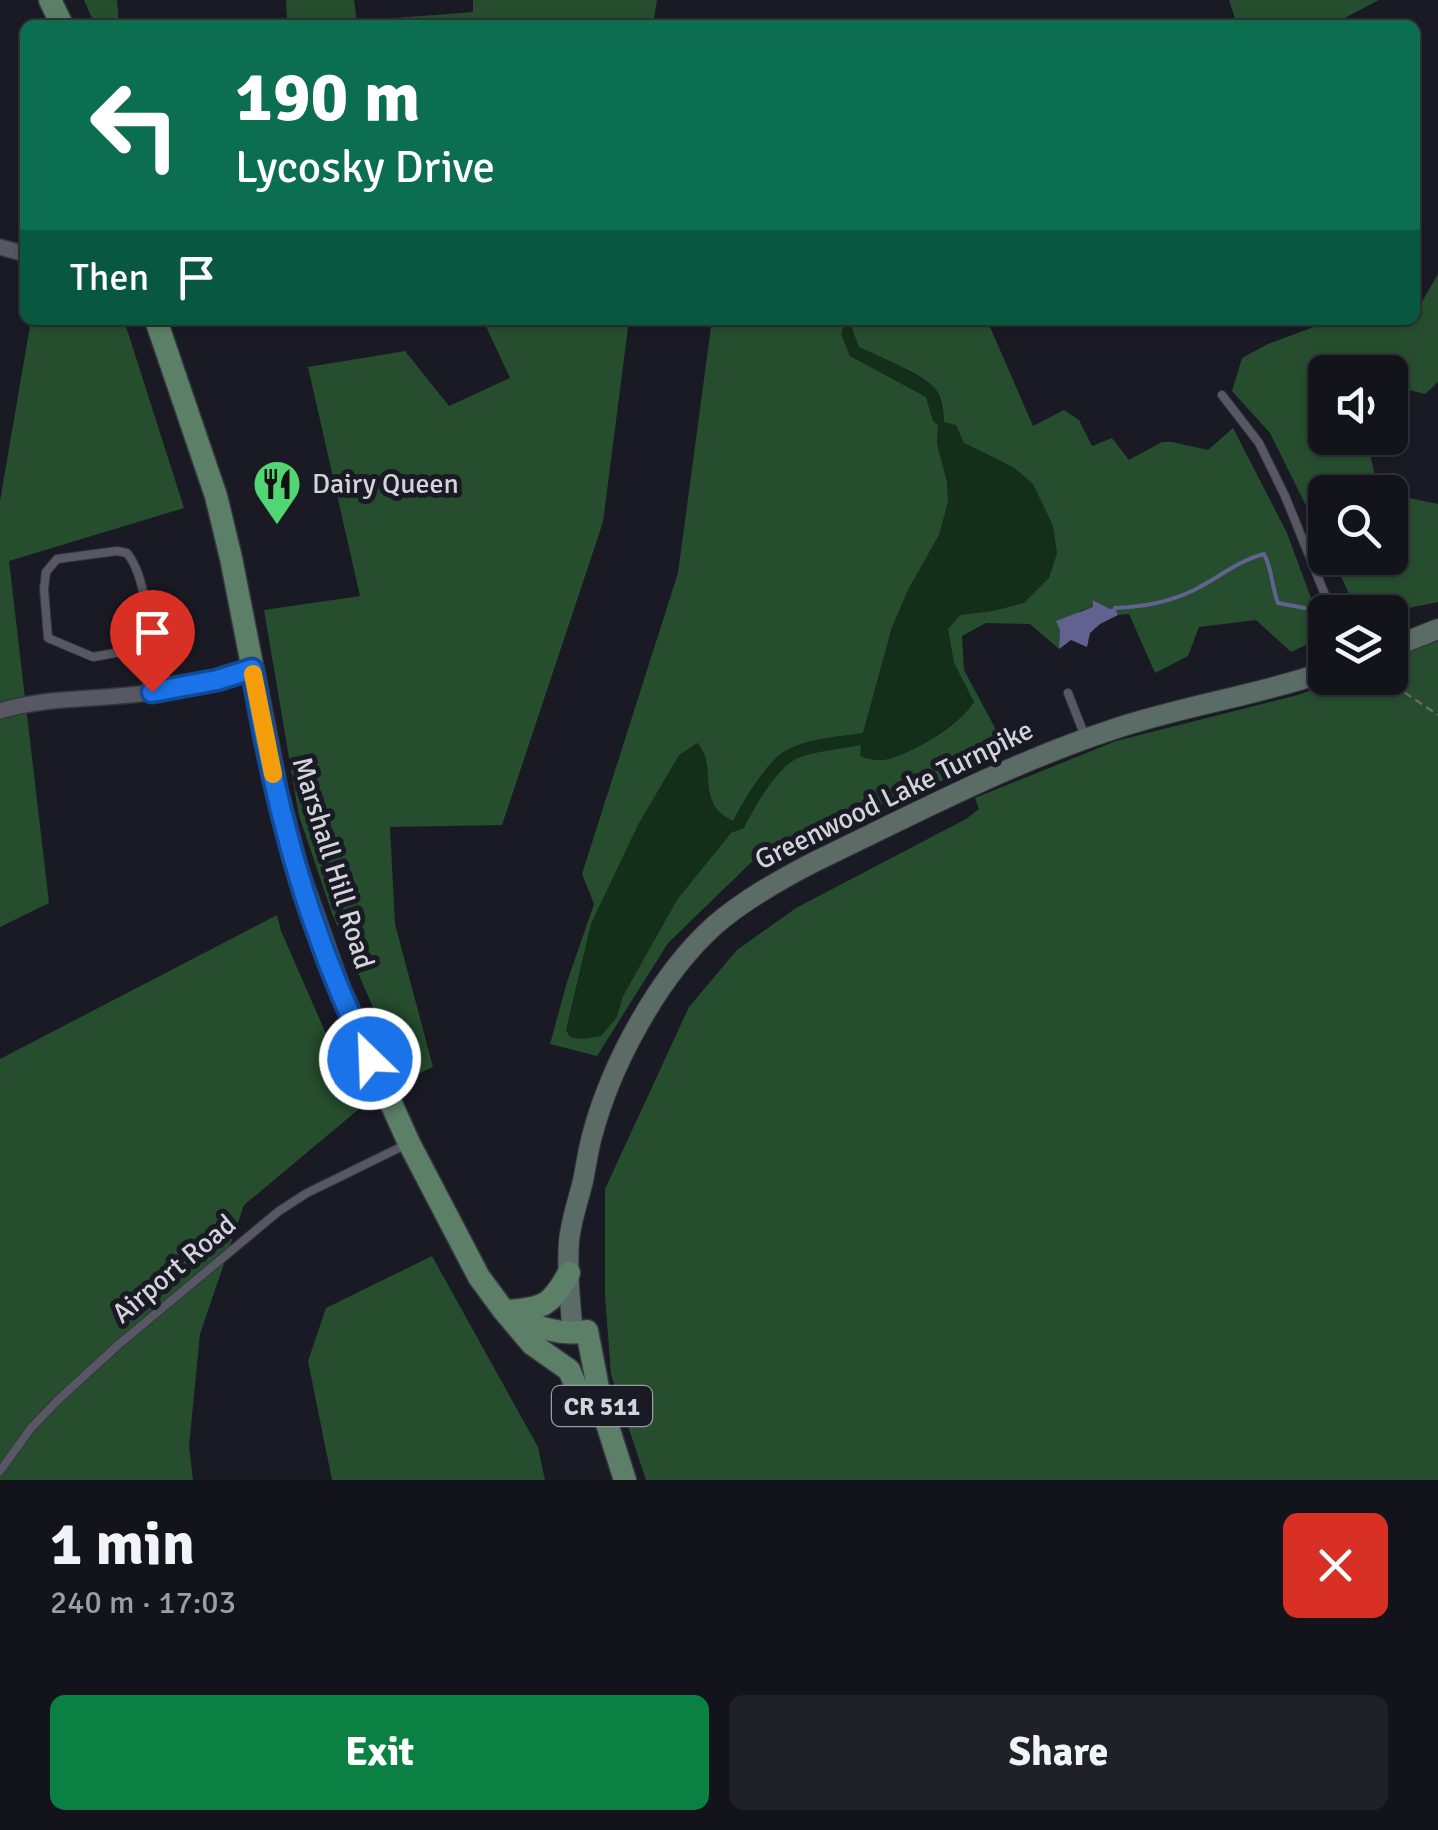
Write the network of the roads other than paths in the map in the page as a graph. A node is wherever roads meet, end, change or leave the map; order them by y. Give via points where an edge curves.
1 (158, 325) edge
2 (1222, 395) dead end
3 (1325, 595) edge
4 (1438, 629) edge
5 (1408, 641) edge
6 (148, 647) junction
7 (252, 669) junction
8 (1308, 677) edge
9 (152, 692) junction
10 (1068, 694) dead end
11 (0, 711) edge
12 (1086, 739) junction
13 (409, 1142) junction
14 (584, 1175) junction
15 (568, 1273) junction
16 (504, 1311) junction
17 (580, 1332) junction
18 (586, 1409) junction
19 (0, 1471) edge
20 (609, 1480) edge
21 (624, 1480) edge

1 - 7 main road, Marshall Hill Road via 216,496
2 - 3 lane via 1259,443
4 - 5 main road
6 - 6 lane via 93,657 48,638 46,572 57,559 127,553 142,585
6 - 9 lane
7 - 9 street
7 - 13 main road, Marshall Hill Road via 277,792 316,929
8 - 12 main road, Greenwood Lake Turnpike / CR 511
9 - 11 street
10 - 12 lane
12 - 14 main road, Greenwood Lake Turnpike / CR 511 via 812,863 715,926 662,988 618,1065
13 - 16 main road, Marshall Hill Road via 478,1277
13 - 19 lane, Airport Road via 307,1193 254,1231 58,1400
14 - 15 main road, Greenwood Lake Turnpike / CR 511
14 - 17 main road, Greenwood Lake Turnpike / CR 511
15 - 16 main road via 545,1306
15 - 17 main road, Greenwood Lake Turnpike / CR 511
16 - 17 main road via 539,1328
16 - 18 main road, Marshall Hill Road via 532,1344 569,1370
17 - 18 main road, Greenwood Lake Turnpike / CR 511
17 - 21 main road, Greenwood Lake Turnpike / CR 511
18 - 20 main road, Greenwood Lake Turnpike / CR 511

